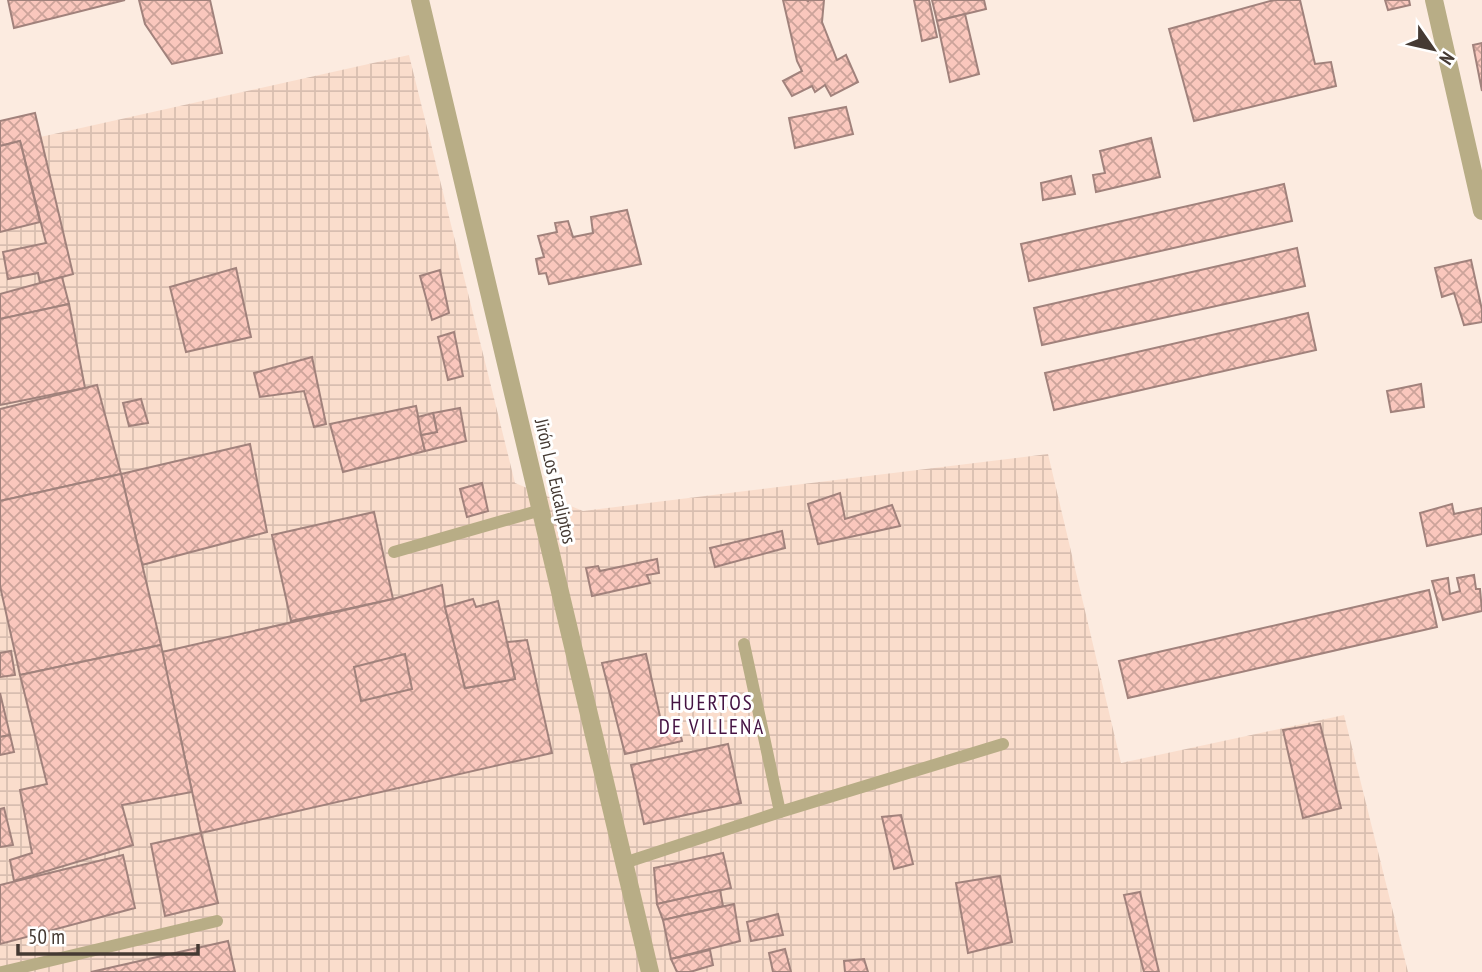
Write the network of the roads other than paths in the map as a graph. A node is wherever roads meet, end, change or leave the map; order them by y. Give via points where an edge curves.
1 (420, 0) edge
2 (1434, 0) edge
3 (1482, 211) edge
4 (541, 510) junction
5 (394, 552) dead end
6 (744, 644) dead end
7 (1003, 744) dead end
8 (780, 812) junction
9 (624, 863) junction
10 (217, 921) dead end
11 (2, 972) edge
12 (650, 972) edge

1 - 4 street, Jirón Los Eucaliptos
2 - 3 street
4 - 5 lane
4 - 9 street, Jirón Los Eucaliptos
6 - 8 lane
7 - 8 lane
8 - 9 lane
9 - 12 street, Jirón Los Eucaliptos
10 - 11 lane

